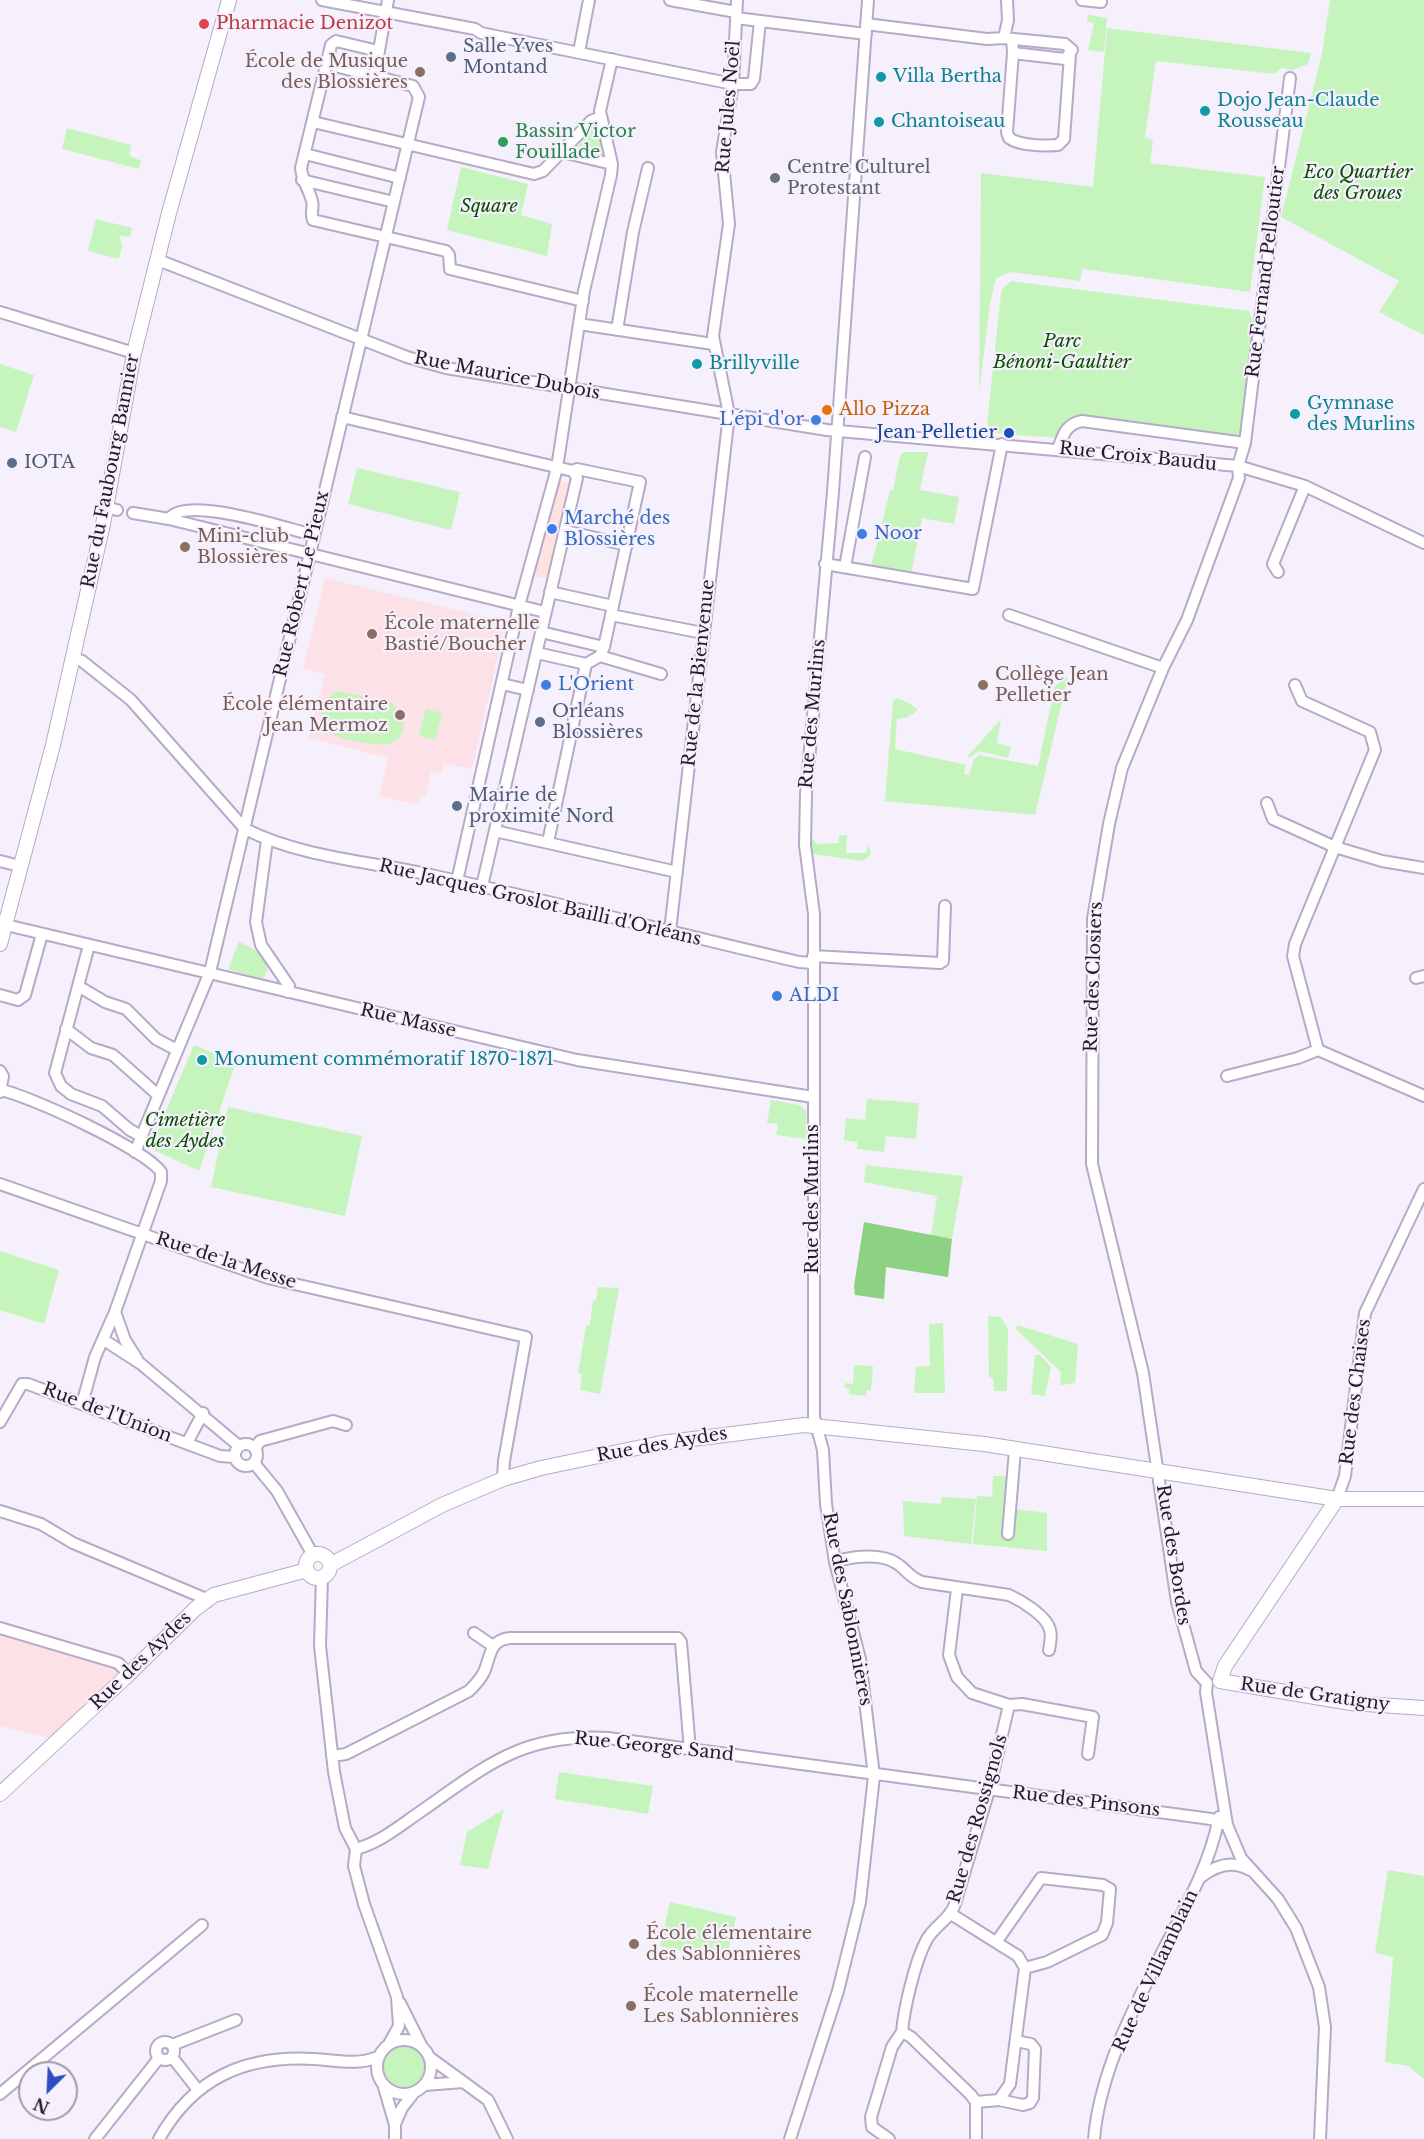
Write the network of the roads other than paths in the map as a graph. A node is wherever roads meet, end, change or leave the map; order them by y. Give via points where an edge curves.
1 (229, 0) edge
2 (322, 0) edge
3 (388, 0) edge
4 (589, 0) edge
5 (670, 0) edge
6 (737, 0) edge
7 (868, 0) edge
8 (1007, 0) edge
9 (1082, 0) edge
10 (1101, 2) dead end
11 (386, 13) junction
12 (736, 15) junction
13 (760, 21) junction
14 (866, 29) junction
15 (1008, 39) junction
16 (378, 51) junction
17 (579, 52) junction
18 (1013, 53) junction
19 (1070, 56) junction
20 (612, 59) junction
21 (327, 64) junction
22 (378, 77) junction
23 (1290, 78) dead end
24 (733, 84) junction
25 (601, 117) junction
26 (313, 122) junction
27 (407, 144) junction
28 (562, 152) junction
29 (305, 154) junction
30 (612, 164) junction
31 (648, 168) dead end
32 (400, 178) junction
33 (302, 180) junction
34 (394, 202) junction
35 (386, 238) junction
36 (158, 260) junction
37 (583, 301) junction
38 (0, 312) edge
39 (579, 324) junction
40 (617, 330) junction
41 (361, 338) junction
42 (713, 344) junction
43 (134, 353) junction
44 (568, 389) junction
45 (729, 414) junction
46 (342, 417) junction
47 (836, 430) junction
48 (1245, 443) junction
49 (1002, 444) junction
50 (1058, 449) junction
51 (865, 457) dead end
52 (1238, 466) junction
53 (557, 468) junction
54 (573, 471) junction
55 (1305, 486) junction
56 (133, 513) dead end
57 (169, 519) junction
58 (565, 531) junction
59 (313, 535) junction
60 (1424, 543) edge
61 (627, 545) junction
62 (309, 555) junction
63 (825, 564) junction
64 (845, 567) junction
65 (1278, 572) dead end
66 (550, 592) junction
67 (519, 606) junction
68 (612, 611) junction
69 (546, 612) junction
70 (1009, 615) dead end
71 (541, 632) junction
72 (703, 633) junction
73 (602, 651) junction
74 (537, 653) junction
75 (73, 658) junction
76 (586, 664) junction
77 (1163, 668) junction
78 (661, 674) dead end
79 (502, 684) junction
80 (1295, 685) dead end
81 (528, 690) junction
82 (1267, 803) dead end
83 (245, 829) junction
84 (495, 831) junction
85 (267, 840) junction
86 (548, 842) junction
87 (1335, 848) junction
88 (0, 861) edge
89 (20, 866) junction
90 (1424, 868) edge
91 (677, 872) junction
92 (457, 880) junction
93 (482, 886) junction
94 (945, 906) dead end
95 (6, 925) junction
96 (670, 931) junction
97 (42, 934) junction
98 (0, 944) edge
99 (89, 945) junction
100 (814, 959) junction
101 (210, 972) junction
102 (78, 986) junction
103 (288, 992) junction
104 (0, 996) edge
105 (66, 1029) junction
106 (177, 1050) junction
107 (1318, 1050) junction
108 (0, 1071) edge
109 (1227, 1076) dead end
110 (0, 1091) edge
111 (158, 1095) junction
112 (1424, 1096) edge
113 (813, 1097) junction
114 (141, 1136) junction
115 (135, 1152) junction
116 (0, 1184) edge
117 (1424, 1189) edge
118 (143, 1234) junction
119 (115, 1312) junction
120 (104, 1340) junction
121 (141, 1364) junction
122 (82, 1404) junction
123 (203, 1413) junction
124 (0, 1422) edge
125 (346, 1425) dead end
126 (818, 1429) junction
127 (187, 1443) junction
128 (239, 1446) junction
129 (255, 1449) junction
130 (1015, 1450) junction
131 (234, 1457) junction
132 (254, 1463) junction
133 (1159, 1471) junction
134 (503, 1479) junction
135 (1337, 1499) junction
136 (1424, 1499) edge
137 (0, 1511) edge
138 (1008, 1534) dead end
139 (313, 1555) junction
140 (835, 1562) junction
141 (330, 1565) junction
142 (306, 1570) junction
143 (322, 1577) junction
144 (957, 1589) junction
145 (207, 1602) junction
146 (0, 1628) edge
147 (474, 1633) dead end
148 (493, 1646) junction
149 (1049, 1650) dead end
150 (129, 1674) junction
151 (1213, 1682) junction
152 (1009, 1705) junction
153 (1424, 1708) edge
154 (690, 1750) junction
155 (1088, 1754) dead end
156 (332, 1756) junction
157 (874, 1776) junction
158 (989, 1790) junction
159 (0, 1794) edge
160 (1222, 1804) joint
161 (1222, 1824) junction
162 (1215, 1836) junction
163 (356, 1849) junction
164 (1225, 1865) junction
165 (1257, 1874) junction
166 (1201, 1877) junction
167 (951, 1914) junction
168 (202, 1925) dead end
169 (997, 1941) junction
170 (1025, 1968) junction
171 (397, 1998) junction
172 (236, 2020) dead end
173 (902, 2032) junction
174 (1016, 2041) junction
175 (390, 2044) junction
176 (172, 2045) junction
177 (421, 2046) junction
178 (172, 2057) junction
179 (378, 2057) junction
180 (429, 2057) junction
181 (159, 2058) junction
182 (463, 2082) junction
183 (425, 2085) junction
184 (383, 2086) junction
185 (198, 2090) junction
186 (0, 2094) edge
187 (413, 2094) junction
188 (999, 2100) junction
189 (976, 2102) junction
190 (395, 2125) junction
191 (96, 2139) edge
192 (159, 2139) edge
193 (394, 2139) edge
194 (507, 2139) edge
195 (790, 2139) edge
196 (889, 2139) edge
197 (976, 2139) edge
198 (1094, 2139) edge
199 (1320, 2139) edge

1 - 36 street, Rue du Faubourg Bannier
2 - 11 street
3 - 11 street
4 - 17 street
5 - 12 street
6 - 12 street, Rue Jules Noël
7 - 14 street, Rue des Murlins
8 - 15 street
9 - 10 street
11 - 16 street
11 - 17 street
12 - 13 street
12 - 24 street, Rue Jules Noël
13 - 14 street
13 - 24 street via 754,79 751,84
14 - 15 street
14 - 47 street, Rue des Murlins
15 - 18 street
15 - 19 street via 1065,44 1072,50
16 - 21 street via 333,42
16 - 22 street
17 - 20 street
18 - 19 street via 1065,59
18 - 19 street via 1009,138 1050,146 1064,139
20 - 24 street
20 - 25 street
21 - 22 street
21 - 26 street
22 - 27 street, Rue Robert Le Pieux via 413,86 417,91 419,97
23 - 48 street, Rue Fernand Pelloutier
24 - 42 street, Rue Jules Noël via 722,152 729,224
25 - 28 street via 591,121
25 - 30 street
26 - 27 street
26 - 29 street
27 - 28 street via 534,174 543,171
27 - 32 street, Rue Robert Le Pieux
28 - 30 street
29 - 32 street
29 - 33 street
30 - 37 street
31 - 40 street
32 - 34 street, Rue Robert Le Pieux
33 - 34 street
33 - 35 street via 313,202 313,220
34 - 35 street, Rue Robert Le Pieux
35 - 37 street via 446,251 450,269
35 - 41 street, Rue Robert Le Pieux
36 - 41 street, Rue Maurice Dubois
36 - 43 street, Rue du Faubourg Bannier
37 - 39 street
38 - 43 street
39 - 40 street
39 - 44 street
40 - 42 street
41 - 44 street, Rue Maurice Dubois via 446,368
41 - 46 street, Rue Robert Le Pieux
42 - 45 street, Rue Jules Noël
43 - 75 street, Rue du Faubourg Bannier via 111,508
44 - 45 street, Rue Maurice Dubois
44 - 53 street
45 - 47 street, Rue Maurice Dubois
45 - 72 street, Rue de la Bienvenue
46 - 53 street
46 - 59 street, Rue Robert Le Pieux
47 - 49 street, Rue Croix Baudu
47 - 63 street, Rue des Murlins
48 - 50 street via 1083,421 1067,428
48 - 52 street, Rue Fernand Pelloutier
49 - 50 street, Rue Croix Baudu
49 - 64 street via 973,589
50 - 52 street, Rue Croix Baudu
51 - 64 street
52 - 55 street, Rue Croix Baudu
52 - 77 street, Rue des Closiers via 1239,478 1227,516 1187,620
53 - 54 street
53 - 67 street
54 - 58 street via 577,478
54 - 61 street via 640,482
55 - 60 street, Rue Croix Baudu
55 - 65 street via 1273,564
56 - 57 street
57 - 59 street via 172,514 199,508
57 - 62 street
58 - 61 street
58 - 66 street
59 - 62 street, Rue Robert Le Pieux
61 - 68 street
62 - 67 street
62 - 83 street, Rue Robert Le Pieux
63 - 64 street
63 - 100 street, Rue des Murlins via 804,832 814,914
66 - 68 street
66 - 69 street
67 - 69 street
67 - 79 street
68 - 72 street
68 - 73 street
69 - 71 street
70 - 77 street
71 - 73 street
71 - 74 street
72 - 91 street, Rue de la Bienvenue
73 - 76 street
73 - 78 street
74 - 76 street
74 - 81 street
75 - 83 street via 131,700
75 - 89 street, Rue du Faubourg Bannier
76 - 86 street
77 - 133 street, Rue des Closiers via 1122,768 1108,824 1093,919 1090,1081 1092,1164 1143,1373
79 - 81 street
79 - 92 street
80 - 87 street via 1302,701 1362,727 1370,732 1374,742 1375,750
81 - 84 street
82 - 87 street via 1273,819
83 - 85 street, Rue Jacques Groslot Bailli d'Orléans
83 - 101 street, Rue Robert Le Pieux
84 - 86 street
84 - 93 street
85 - 92 street, Rue Jacques Groslot Bailli d'Orléans via 372,866
85 - 103 street via 256,922 261,945 289,986
86 - 91 street
87 - 90 street
87 - 107 street via 1293,956
88 - 89 street
89 - 95 street, Rue du Faubourg Bannier
91 - 96 street, Rue de la Bienvenue
92 - 93 street, Rue Jacques Groslot Bailli d'Orléans
93 - 96 street, Rue Jacques Groslot Bailli d'Orléans
94 - 100 street, Rue Jacques Groslot Bailli d'Orléans via 940,963
95 - 97 street, Rue Masse
95 - 98 street, Rue du Faubourg Bannier
96 - 100 street, Rue Jacques Groslot Bailli d'Orléans via 799,962
97 - 99 street, Rue Masse
97 - 104 street via 25,995 18,1000
99 - 101 street, Rue Masse
99 - 102 street
100 - 113 street, Rue des Murlins
101 - 103 street, Rue Masse
101 - 106 street, Rue Robert Le Pieux
102 - 105 street
102 - 106 street via 126,1009 156,1039
103 - 113 street, Rue Masse via 577,1060
105 - 111 street via 91,1048 113,1055
105 - 114 street via 55,1073 61,1086 102,1106
106 - 111 street, Rue Robert Le Pieux
107 - 109 street
107 - 112 street
108 - 110 street
110 - 115 street via 37,1100
111 - 114 street, Rue Robert Le Pieux
113 - 126 street, Rue des Murlins via 814,1417
114 - 115 street, Rue Robert Le Pieux
115 - 118 street via 156,1164 161,1172
116 - 118 street, Rue de la Messe
117 - 135 street, Rue des Chaises via 1365,1313 1345,1476
118 - 119 street
118 - 134 street, Rue de la Messe via 268,1278 526,1337
119 - 120 street
119 - 121 street via 125,1340
120 - 121 street
120 - 122 street
121 - 123 street
122 - 124 street, Rue de l'Union via 22,1384
122 - 127 street, Rue de l'Union
123 - 127 street
123 - 128 street
125 - 129 street via 333,1421 260,1441
126 - 130 street, Rue des Aydes
126 - 134 street, Rue des Aydes via 804,1425 661,1443 559,1463
126 - 140 street, Rue des Sablonnières
127 - 131 street, Rue de l'Union
128 - 129 street via 249,1444
128 - 131 street
129 - 132 street
130 - 133 street, Rue des Aydes
130 - 138 street
131 - 132 street via 244,1466
132 - 139 street via 277,1491
133 - 135 street, Rue des Aydes
133 - 151 street, Rue des Bordes via 1177,1602 1196,1671
134 - 141 street, Rue des Aydes via 442,1505
135 - 136 street, Rue des Aydes
135 - 151 street
137 - 145 street via 40,1524 73,1543
139 - 141 street via 324,1555
139 - 142 street
140 - 144 street via 881,1557 898,1563 912,1578
140 - 157 street, Rue des Sablonnières via 860,1659
141 - 143 street
142 - 143 street
142 - 145 street, Rue des Aydes via 214,1595
143 - 156 street via 320,1646
144 - 149 street via 1009,1595 1020,1600 1048,1624
144 - 152 street via 949,1655 957,1677 972,1693
145 - 150 street, Rue des Aydes
146 - 150 street via 118,1663
147 - 148 street
148 - 154 street via 510,1638 678,1638
148 - 156 street via 479,1681 469,1691 346,1754
150 - 159 street, Rue des Aydes
151 - 153 street, Rue de Gratigny via 1351,1703
151 - 160 street, Rue des Bordes
152 - 155 street via 1093,1717
152 - 158 street, Rue des Rossignols
154 - 157 street, Rue George Sand
154 - 163 street, Rue George Sand via 587,1737 537,1743 501,1757 385,1837
156 - 163 street via 345,1828
157 - 158 street, Rue des Pinsons
157 - 195 street, Rue des Sablonnières via 858,1913
158 - 161 street, Rue des Pinsons via 1211,1819
158 - 167 street, Rue des Rossignols
160 - 161 street, Rue de Villamblain
161 - 162 street, Rue de Villamblain
161 - 165 street via 1241,1858
162 - 164 street via 1216,1850
162 - 166 street, Rue de Villamblain
163 - 171 street via 354,1866 364,1904
164 - 165 street via 1240,1866
164 - 166 street
165 - 199 street via 1296,1928 1319,1987 1325,2027
166 - 198 street, Rue de Villamblain via 1126,2028 1105,2085
167 - 169 street
167 - 173 street, Rue des Rossignols via 926,1942 903,2016
168 - 186 street
169 - 170 street via 1022,1959
169 - 170 street via 1041,1878 1110,1889 1102,1935 1047,1962
170 - 174 street
171 - 175 street via 399,2026
171 - 177 street
172 - 176 street
173 - 189 street
173 - 196 street, Rue des Rossignols via 892,2047 871,2117 873,2127
174 - 188 street via 1010,2084
174 - 188 street via 1031,2044 1035,2049 1033,2098 1023,2106
175 - 177 street via 405,2040
175 - 179 street
176 - 178 street
176 - 181 street via 159,2045
177 - 180 street
178 - 181 street via 165,2061
178 - 185 street
179 - 184 street via 376,2073
179 - 185 street via 356,2063 274,2060 230,2071
180 - 182 street
180 - 183 street via 431,2071
181 - 191 street
182 - 183 street
182 - 194 street via 488,2100
183 - 187 street
184 - 187 street via 396,2094
184 - 190 street
185 - 192 street via 171,2118
187 - 190 street
188 - 189 street
189 - 197 street
190 - 193 street

